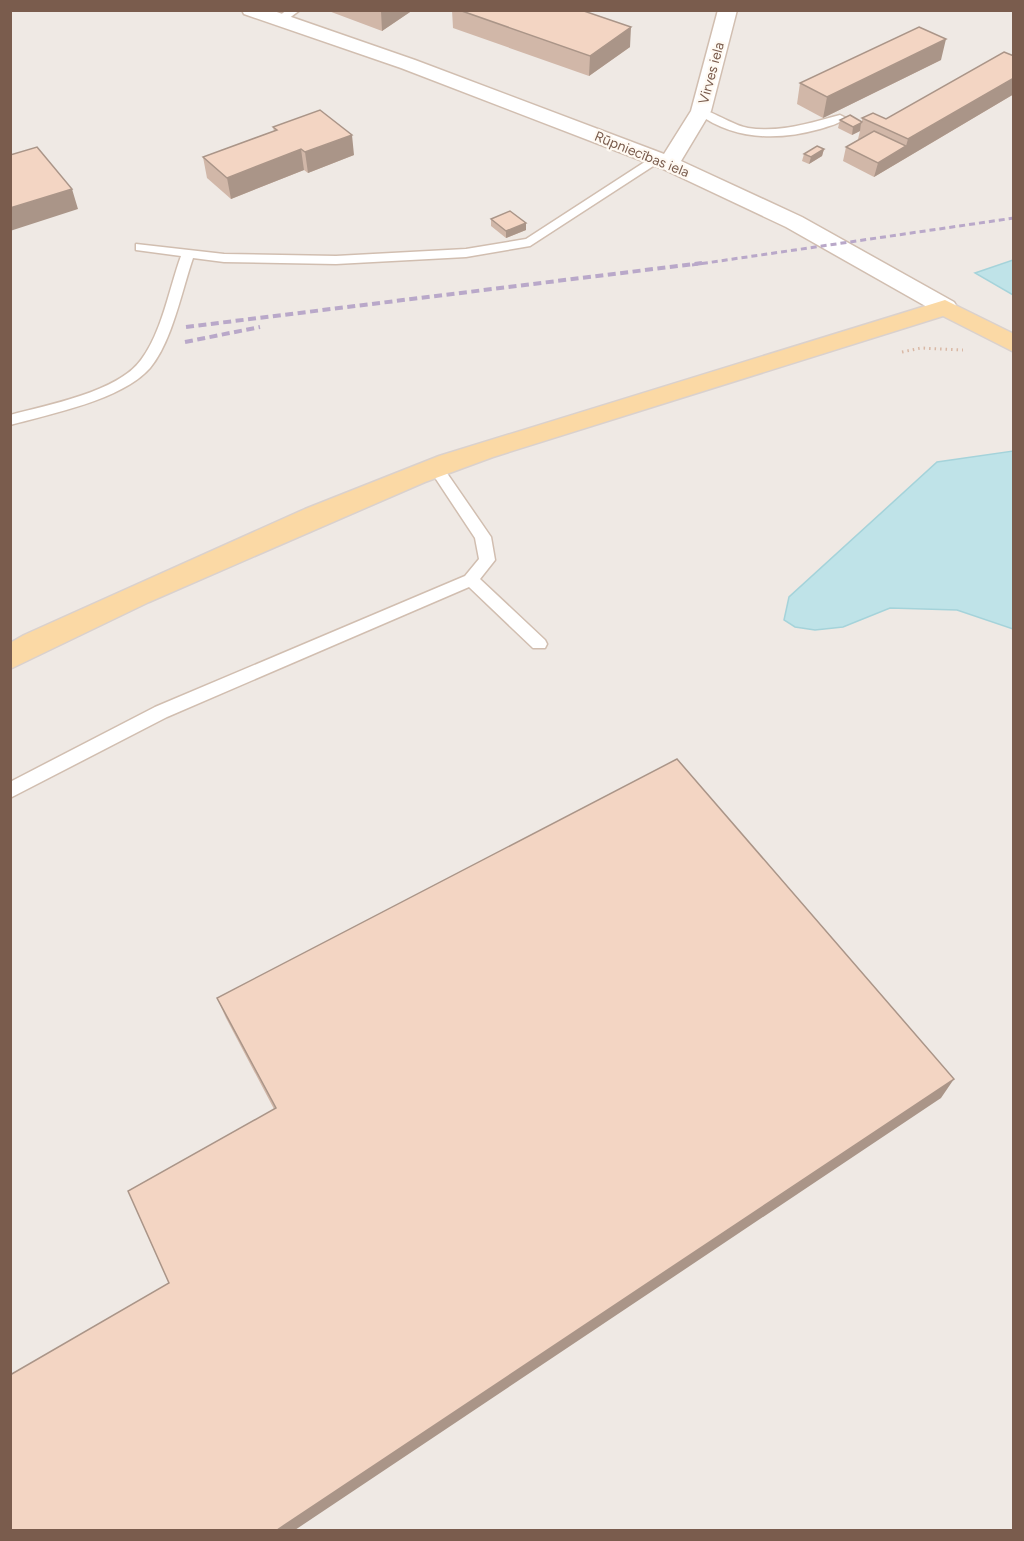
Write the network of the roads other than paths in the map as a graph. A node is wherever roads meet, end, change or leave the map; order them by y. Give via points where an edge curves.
1 (251, 10) edge
2 (728, 10) edge
3 (287, 15) edge
4 (701, 111) junction
5 (840, 118) edge
6 (663, 161) junction
7 (141, 247) dead end
8 (188, 253) junction
9 (945, 307) junction
10 (1014, 344) edge
11 (10, 420) edge
12 (435, 467) junction
13 (471, 580) junction
14 (539, 644) dead end
15 (10, 657) edge
16 (10, 791) edge

1 - 3 street, Rūpniecības iela
2 - 4 street, Virves iela
3 - 6 street, Rūpniecības iela
4 - 5 lane via 722,124 749,131 775,132
4 - 6 street, Virves iela
6 - 8 lane via 530,242 466,253 336,260 224,258
6 - 9 street, Rūpniecības iela via 794,222
7 - 8 lane
8 - 11 lane via 156,345 145,365 122,384
9 - 10 main road, Rūpniecības iela
9 - 12 main road
12 - 13 lane via 483,537 487,561
12 - 15 main road via 66,628
13 - 14 lane
13 - 16 lane via 161,711

